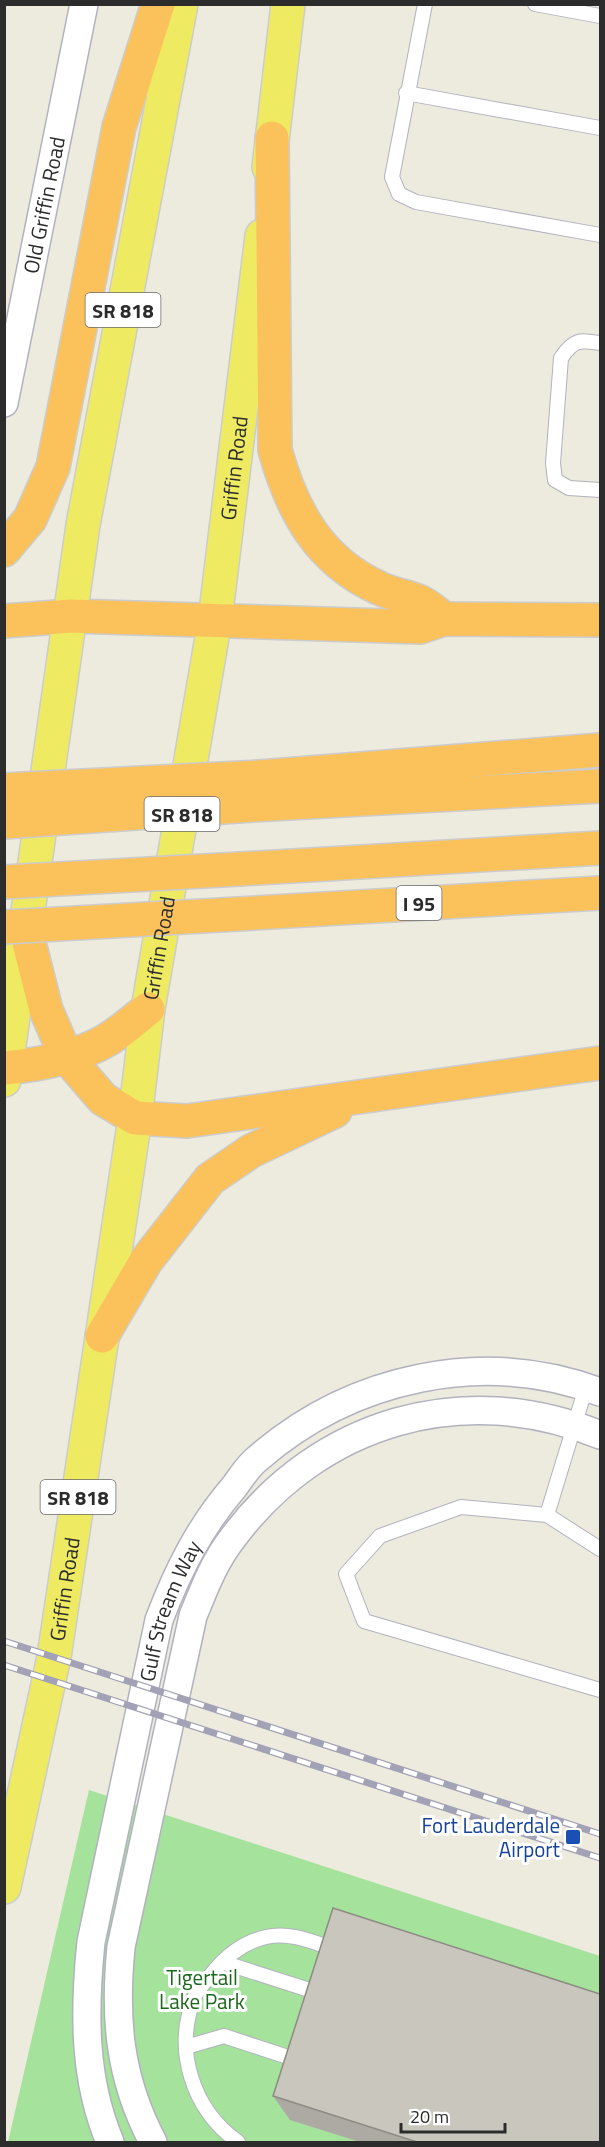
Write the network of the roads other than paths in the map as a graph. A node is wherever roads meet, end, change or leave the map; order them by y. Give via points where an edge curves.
1 (84, 4) edge
2 (158, 4) edge
3 (181, 4) edge
4 (288, 4) edge
5 (425, 4) edge
6 (535, 4) edge
7 (600, 16) edge
8 (406, 93) junction
9 (600, 128) edge
10 (272, 138) junction
11 (600, 235) edge
12 (600, 342) edge
13 (4, 403) edge
14 (600, 490) edge
15 (4, 550) edge
16 (71, 616) junction
17 (444, 619) junction
18 (215, 620) junction
19 (600, 620) edge
20 (4, 621) edge
21 (600, 750) edge
22 (600, 786) edge
23 (4, 790) edge
24 (256, 791) junction
25 (4, 822) edge
26 (600, 848) edge
27 (4, 882) edge
28 (600, 893) edge
29 (16, 929) edge
30 (148, 1009) junction
31 (66, 1056) junction
32 (600, 1063) edge
33 (5, 1072) edge
34 (364, 1098) junction
35 (135, 1118) junction
36 (102, 1336) junction
37 (593, 1389) edge
38 (574, 1425) junction
39 (600, 1435) edge
40 (547, 1515) junction
41 (600, 1549) edge
42 (600, 1690) edge
43 (4, 1887) edge
44 (352, 1955) edge
45 (222, 1962) junction
46 (333, 1998) edge
47 (186, 2047) junction
48 (308, 2063) edge
49 (110, 2142) edge
50 (153, 2142) edge
51 (238, 2142) edge

1 - 13 street, Old Griffin Road
2 - 15 highway via 118,127 53,466 30,519
3 - 16 main road, SR 818 via 99,435
4 - 10 main road, Griffin Road / SR 818
5 - 8 lane
6 - 7 lane
8 - 9 lane
8 - 11 lane via 392,177 399,194 416,201
10 - 17 highway via 275,450 289,494 296,512 342,566 379,588 420,601
10 - 18 main road, Griffin Road / SR 818
12 - 14 lane via 580,340 561,358 553,463 555,480 569,488
16 - 18 highway
16 - 20 highway
16 - 29 main road, SR 818
17 - 18 highway via 420,627
17 - 19 highway
18 - 30 main road, Griffin Road / SR 818
21 - 24 highway
22 - 24 highway
23 - 24 highway, bridge
24 - 25 highway, bridge
26 - 27 highway, bridge
28 - 29 highway, I 95, bridge
29 - 31 highway
29 - 33 main road, SR 818
30 - 31 highway via 108,1040
30 - 35 main road, Griffin Road / SR 818
31 - 33 highway
31 - 35 highway via 103,1099
32 - 34 highway
34 - 35 highway via 187,1121
34 - 36 highway via 251,1151 210,1179 146,1261
35 - 36 main road, Griffin Road / SR 818
36 - 43 main road, Griffin Road / SR 818 via 50,1680
37 - 38 lane
37 - 49 street, Gulf Stream Way via 532,1376 480,1371 405,1379 327,1411 287,1437 256,1459 210,1514 185,1558 159,1620 91,1942 86,1989 87,2038 96,2097
38 - 39 street, Gulf Stream Way
38 - 40 lane
38 - 50 street, Gulf Stream Way via 521,1414 446,1411 370,1431 328,1449 291,1475 232,1539 210,1573 193,1616 172,1703 121,1947 118,2037 129,2084
40 - 41 lane
40 - 42 lane via 461,1507 380,1536 346,1574 364,1621
44 - 45 lane via 296,1936 268,1936 242,1945
45 - 46 lane
45 - 47 lane via 196,1994 184,2032
47 - 48 lane via 224,2036
47 - 51 lane via 190,2075 209,2113

